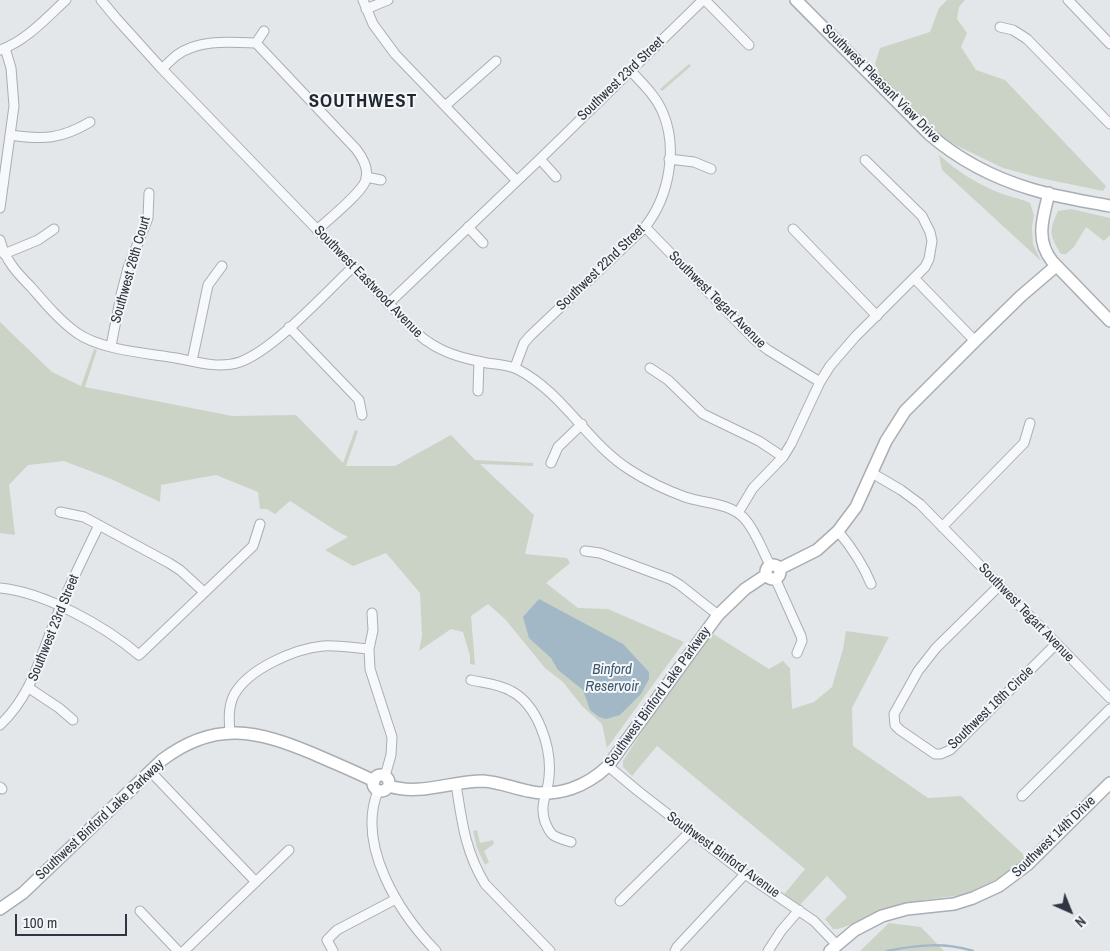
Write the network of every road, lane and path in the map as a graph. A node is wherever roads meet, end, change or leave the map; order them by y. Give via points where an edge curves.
1 (66, 0) edge
2 (102, 0) edge
3 (388, 0) edge
4 (704, 0) edge
5 (796, 0) edge
6 (1068, 0) edge
7 (364, 4) edge
8 (1000, 27) dead end
9 (264, 31) dead end
10 (256, 44) junction
11 (1110, 44) edge
12 (749, 45) dead end
13 (2, 49) edge
14 (496, 61) dead end
15 (162, 68) junction
16 (630, 70) junction
17 (445, 106) junction
18 (90, 122) dead end
19 (1110, 124) edge
20 (10, 135) junction
21 (540, 159) junction
22 (670, 159) junction
23 (864, 160) dead end
24 (711, 169) dead end
25 (366, 177) junction
26 (556, 177) dead end
27 (381, 180) dead end
28 (517, 181) junction
29 (149, 192) dead end
30 (1049, 193) junction
31 (1110, 206) edge
32 (0, 208) edge
33 (468, 227) junction
34 (645, 227) junction
35 (54, 228) dead end
36 (793, 229) dead end
37 (317, 230) junction
38 (0, 240) edge
39 (483, 243) dead end
40 (4, 254) junction
41 (1054, 264) junction
42 (222, 266) dead end
43 (353, 267) junction
44 (914, 279) junction
45 (388, 304) junction
46 (877, 316) junction
47 (1110, 321) edge
48 (289, 327) junction
49 (975, 341) junction
50 (110, 346) junction
51 (192, 361) junction
52 (479, 361) junction
53 (514, 368) junction
54 (650, 368) dead end
55 (820, 382) junction
56 (478, 391) dead end
57 (362, 415) dead end
58 (1030, 423) dead end
59 (582, 424) junction
60 (783, 457) junction
61 (551, 463) dead end
62 (872, 473) junction
63 (60, 512) dead end
64 (738, 513) junction
65 (260, 524) dead end
66 (99, 525) junction
67 (942, 527) junction
68 (838, 532) junction
69 (585, 551) dead end
70 (773, 572) junction
71 (871, 584) dead end
72 (999, 586) junction
73 (0, 588) edge
74 (204, 592) junction
75 (60, 606) junction
76 (372, 613) dead end
77 (718, 615) junction
78 (1056, 644) junction
79 (369, 649) junction
80 (797, 653) dead end
81 (470, 680) dead end
82 (29, 688) junction
83 (1110, 698) edge
84 (1110, 709) edge
85 (73, 720) dead end
86 (0, 725) edge
87 (230, 733) junction
88 (608, 766) junction
89 (150, 771) junction
90 (381, 783) junction
91 (1110, 783) edge
92 (456, 784) junction
93 (545, 793) junction
94 (1022, 796) dead end
95 (690, 832) junction
96 (570, 842) dead end
97 (289, 850) dead end
98 (745, 874) junction
99 (256, 882) junction
100 (396, 899) junction
101 (620, 901) dead end
102 (0, 909) edge
103 (799, 910) junction
104 (140, 911) dead end
105 (834, 948) edge
106 (178, 951) edge
107 (184, 951) edge
108 (333, 951) edge
109 (436, 951) edge
110 (550, 951) edge
111 (675, 951) edge
112 (768, 951) edge

1 - 13 street via 31,32
2 - 15 street, Southwest Eastwood Avenue
3 - 7 street
4 - 12 street
4 - 16 street, Southwest 23rd Street
5 - 30 street, Southwest Pleasant View Drive via 938,142 995,175 1020,186
6 - 11 street
7 - 17 street via 384,41
8 - 19 street via 1013,30 1027,39
9 - 10 street
10 - 15 street via 203,44 177,55
10 - 25 street via 359,153 365,164
13 - 20 street via 12,68 14,83
14 - 17 street
15 - 37 street, Southwest Eastwood Avenue
16 - 21 street, Southwest 23rd Street
16 - 22 street, Southwest 22nd Street via 655,98 663,113 668,129
17 - 28 street
18 - 20 street via 69,133 52,137
20 - 32 street
21 - 26 street
21 - 28 street, Southwest 23rd Street
22 - 24 street via 694,162
22 - 34 street, Southwest 22nd Street via 663,198
23 - 44 street via 927,224 931,250 925,267
25 - 27 street
25 - 37 street via 356,194
28 - 33 street, Southwest 23rd Street
29 - 50 street, Southwest 26th Court via 148,218 128,268
30 - 31 street, Southwest Pleasant View Drive
30 - 41 street via 1041,233 1045,251
33 - 39 street
33 - 45 street, Southwest 23rd Street
34 - 53 street, Southwest 22nd Street via 530,336
34 - 55 street, Southwest Tegart Avenue via 755,340
35 - 40 street via 38,240
36 - 46 street
37 - 43 street, Southwest Eastwood Avenue
38 - 40 street
40 - 50 street via 64,322 78,334
41 - 47 street
41 - 49 street, Southwest Binford Lake Parkway
42 - 51 street via 208,285
43 - 45 street, Southwest Eastwood Avenue
43 - 48 street
44 - 46 street
44 - 49 street
45 - 52 street, Southwest Eastwood Avenue via 435,348
46 - 55 street via 843,350
48 - 51 street via 256,354 238,363 214,365
48 - 57 street via 358,400
49 - 62 street, Southwest Binford Lake Parkway via 905,412
50 - 51 street
52 - 53 street, Southwest Eastwood Avenue
52 - 56 street
53 - 59 street, Southwest Eastwood Avenue via 548,390
54 - 60 street via 668,380 703,414 759,441
55 - 60 street
58 - 67 street via 1024,443
59 - 61 street via 558,447
59 - 64 street, Southwest Eastwood Avenue via 615,460 630,471 670,491 725,506
60 - 64 street via 753,488
62 - 67 street, Southwest Tegart Avenue via 910,496
62 - 68 street, Southwest Binford Lake Parkway via 856,506
63 - 66 street via 84,517
64 - 70 street via 752,530
65 - 74 street via 253,546
66 - 74 street via 169,563
66 - 75 street, Southwest 23rd Street
67 - 72 street, Southwest Tegart Avenue
68 - 70 street, Southwest Binford Lake Parkway via 817,550
68 - 71 street via 854,550
69 - 77 street via 600,553 670,579
70 - 77 street, Southwest Binford Lake Parkway via 745,589
70 - 80 street via 802,636
72 - 78 street, Southwest Tegart Avenue
72 - 78 street, Southwest 16th Circle via 947,636 918,671 894,714 895,725 934,754 950,750
73 - 75 street via 23,592
74 - 75 street via 139,655 110,633
75 - 82 street, Southwest 23rd Street
76 - 79 street
77 - 88 street, Southwest Binford Lake Parkway
78 - 83 street, Southwest Tegart Avenue
79 - 87 street via 332,646 310,648 281,657 246,681 234,695 230,705
79 - 90 street via 372,680 392,737 391,755
81 - 93 street via 509,690 527,705 547,745 549,778
82 - 85 street
82 - 86 street, Southwest 23rd Street
84 - 94 street
87 - 89 street, Southwest Binford Lake Parkway via 188,744
87 - 90 street, Southwest Binford Lake Parkway via 258,734 276,739
88 - 93 street, Southwest Binford Lake Parkway via 578,786
88 - 95 street, Southwest Binford Avenue
89 - 99 street
89 - 102 street, Southwest Binford Lake Parkway via 23,893
90 - 92 street, Southwest Binford Lake Parkway via 412,790
90 - 100 street via 372,807 374,838
91 - 105 street, Southwest 14th Drive via 1027,865 999,886 954,904 907,909 882,916 856,930
92 - 93 street, Southwest Binford Lake Parkway via 491,782
92 - 110 street via 464,836 478,873
93 - 96 street via 542,805 547,825 554,836
95 - 98 street, Southwest Binford Avenue
95 - 101 street
97 - 99 street
98 - 103 street, Southwest Binford Avenue
98 - 111 street
99 - 107 street
100 - 108 street via 337,930 327,940
100 - 109 street via 412,925
103 - 105 street, Southwest Binford Avenue via 814,921
103 - 112 street
104 - 106 street

